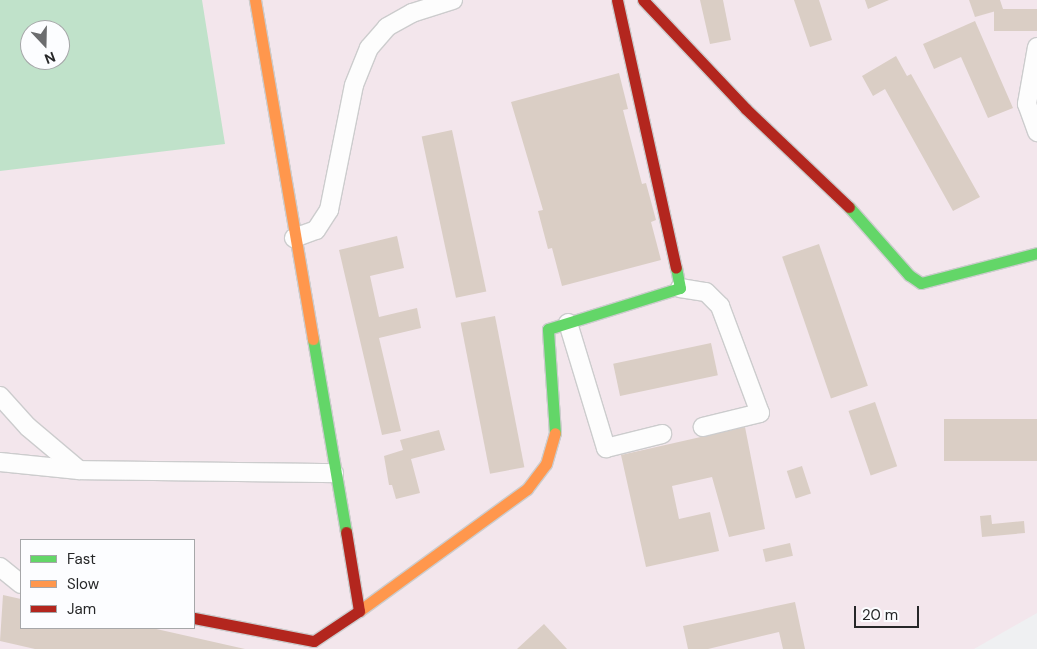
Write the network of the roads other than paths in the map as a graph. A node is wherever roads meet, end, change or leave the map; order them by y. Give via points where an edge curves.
1 (255, 0) edge
2 (453, 0) edge
3 (617, 0) edge
4 (643, 0) edge
5 (1037, 47) edge
6 (1037, 132) edge
7 (294, 238) junction
8 (1037, 253) edge
9 (680, 288) junction
10 (568, 323) junction
11 (0, 396) edge
12 (703, 427) dead end
13 (662, 434) dead end
14 (0, 462) edge
15 (79, 470) junction
16 (334, 473) junction
17 (0, 567) edge
18 (20, 583) edge
19 (359, 611) junction
20 (195, 618) edge

1 - 7 street
2 - 7 street via 412,13 387,27 369,48 350,104 329,210 316,230
3 - 9 street
4 - 8 street via 746,109 856,213 909,275 921,282
5 - 6 street via 1027,104
7 - 16 street
9 - 10 street
9 - 12 street via 706,292 720,306 760,413
10 - 13 street via 606,448
10 - 19 street via 548,329 555,440 546,464 527,489
11 - 15 street via 28,427
14 - 15 street
15 - 16 street
16 - 19 street
17 - 18 street
19 - 20 street via 314,640

